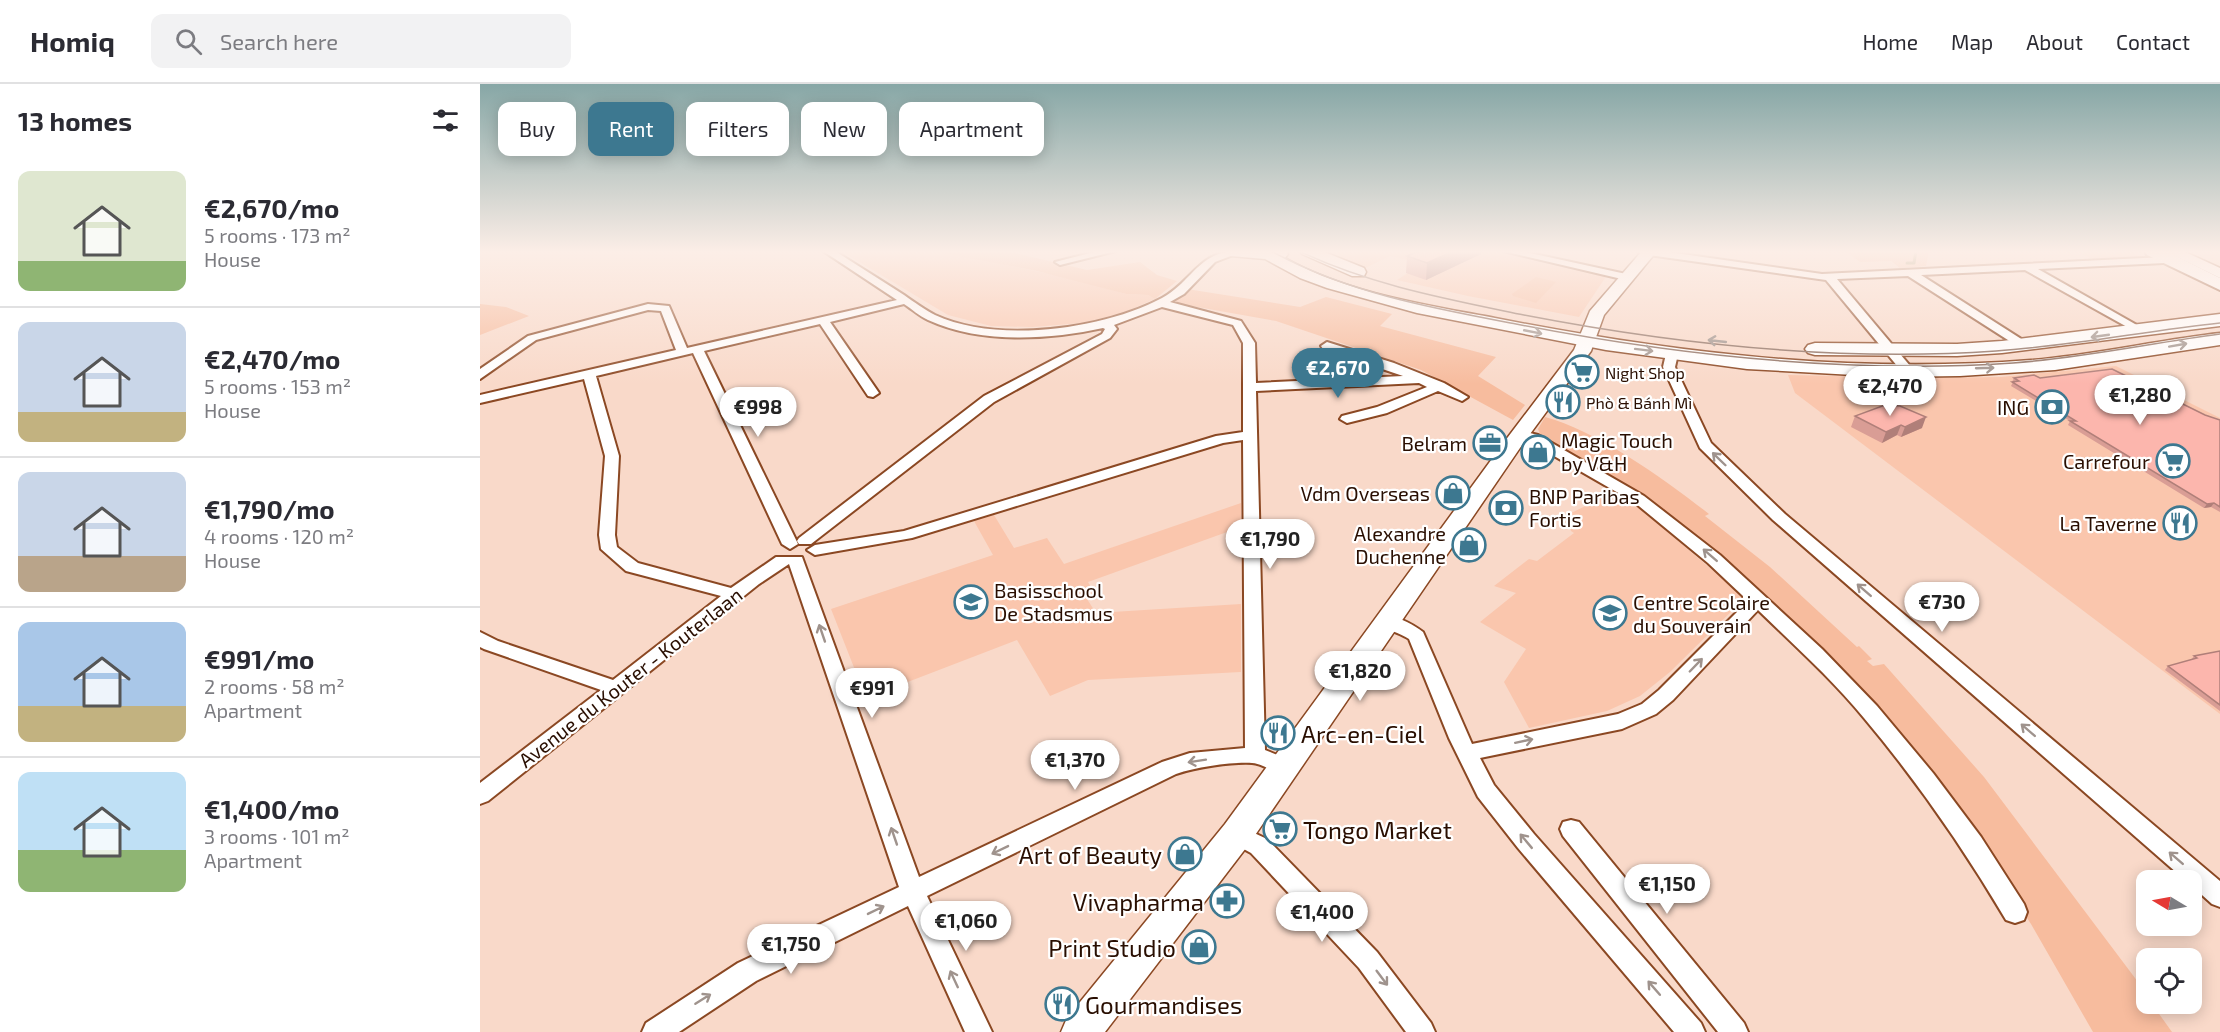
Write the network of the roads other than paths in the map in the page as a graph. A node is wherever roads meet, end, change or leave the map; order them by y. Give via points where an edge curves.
1 (896, 295) edge
2 (1173, 295) edge
3 (1374, 295) edge
4 (1612, 295) edge
5 (1844, 295) edge
6 (1945, 295) edge
7 (2076, 295) edge
8 (905, 301) junction
9 (1476, 302) dead end
10 (1159, 303) junction
11 (823, 320) junction
12 (2220, 320) edge
13 (1106, 324) junction
14 (1578, 326) junction
15 (2138, 330) junction
16 (2220, 339) edge
17 (2022, 345) junction
18 (1328, 346) dead end
19 (690, 350) junction
20 (1888, 350) junction
21 (1672, 354) junction
22 (1907, 370) junction
23 (589, 374) junction
24 (480, 375) edge
25 (1422, 379) junction
26 (1438, 386) junction
27 (1250, 387) junction
28 (873, 393) dead end
29 (1462, 397) dead end
30 (480, 399) edge
31 (1347, 419) dead end
32 (1251, 435) junction
33 (1522, 435) junction
34 (798, 551) junction
35 (736, 595) junction
36 (1752, 595) junction
37 (1388, 622) junction
38 (480, 638) edge
39 (617, 688) junction
40 (1466, 753) junction
41 (1255, 755) junction
42 (1286, 767) junction
43 (482, 791) edge
44 (1571, 829) dead end
45 (1237, 834) junction
46 (913, 892) junction
47 (2220, 896) edge
48 (2015, 912) dead end
49 (654, 1032) edge
50 (979, 1032) edge
51 (1081, 1032) edge
52 (1422, 1032) edge
53 (1692, 1032) edge
54 (1735, 1032) edge

1 - 8 street
2 - 10 street
3 -> 14 main road via 1436,312
4 - 14 main road via 1596,314
5 - 20 street
6 - 17 street
7 - 15 street
8 - 11 street
8 - 13 street via 944,323 982,330 1031,332
9 - 14 main road
10 - 13 street
10 - 27 street via 1237,323 1249,343
11 - 19 street
11 - 28 street
12 - 15 main road
13 - 34 street, Avenue du Kouter - Kouterlaan via 1111,329 1106,336 989,399
20 -> 14 main road via 1720,342
14 -> 21 main road
14 - 33 main road via 1582,351
15 -> 17 main road
22 -> 16 main road via 2030,366
17 - 20 main road
18 - 25 street
19 - 23 street
19 - 24 street via 665,308 648,307 532,338
19 - 34 street
20 - 22 street
21 - 22 main road via 1771,364
47 -> 21 street via 1779,517 1705,445 1669,367
23 - 30 street
23 - 35 street via 612,456 609,549 632,567
25 - 26 street
25 - 27 street
26 - 29 street
26 - 31 street via 1406,401
27 - 32 street
32 - 34 street via 1221,440 906,535
32 - 41 street
36 -> 33 street via 1639,499
33 - 37 main road
34 - 35 street, Avenue du Kouter - Kouterlaan
46 -> 34 street
35 - 39 street, Avenue du Kouter - Kouterlaan
40 -> 36 street via 1622,721 1649,709 1749,610 1754,604
36 - 48 street via 1870,711 1973,844
37 - 40 street via 1417,636
37 - 42 main road
38 - 39 street
39 - 43 street, Avenue du Kouter - Kouterlaan
53 -> 40 street via 1526,841 1486,791
41 - 42 street
41 -> 46 street via 1169,768
42 - 45 main road
44 - 54 street
45 - 51 main road
45 -> 52 street via 1259,846 1368,960
49 -> 46 street via 747,972
50 -> 46 street

